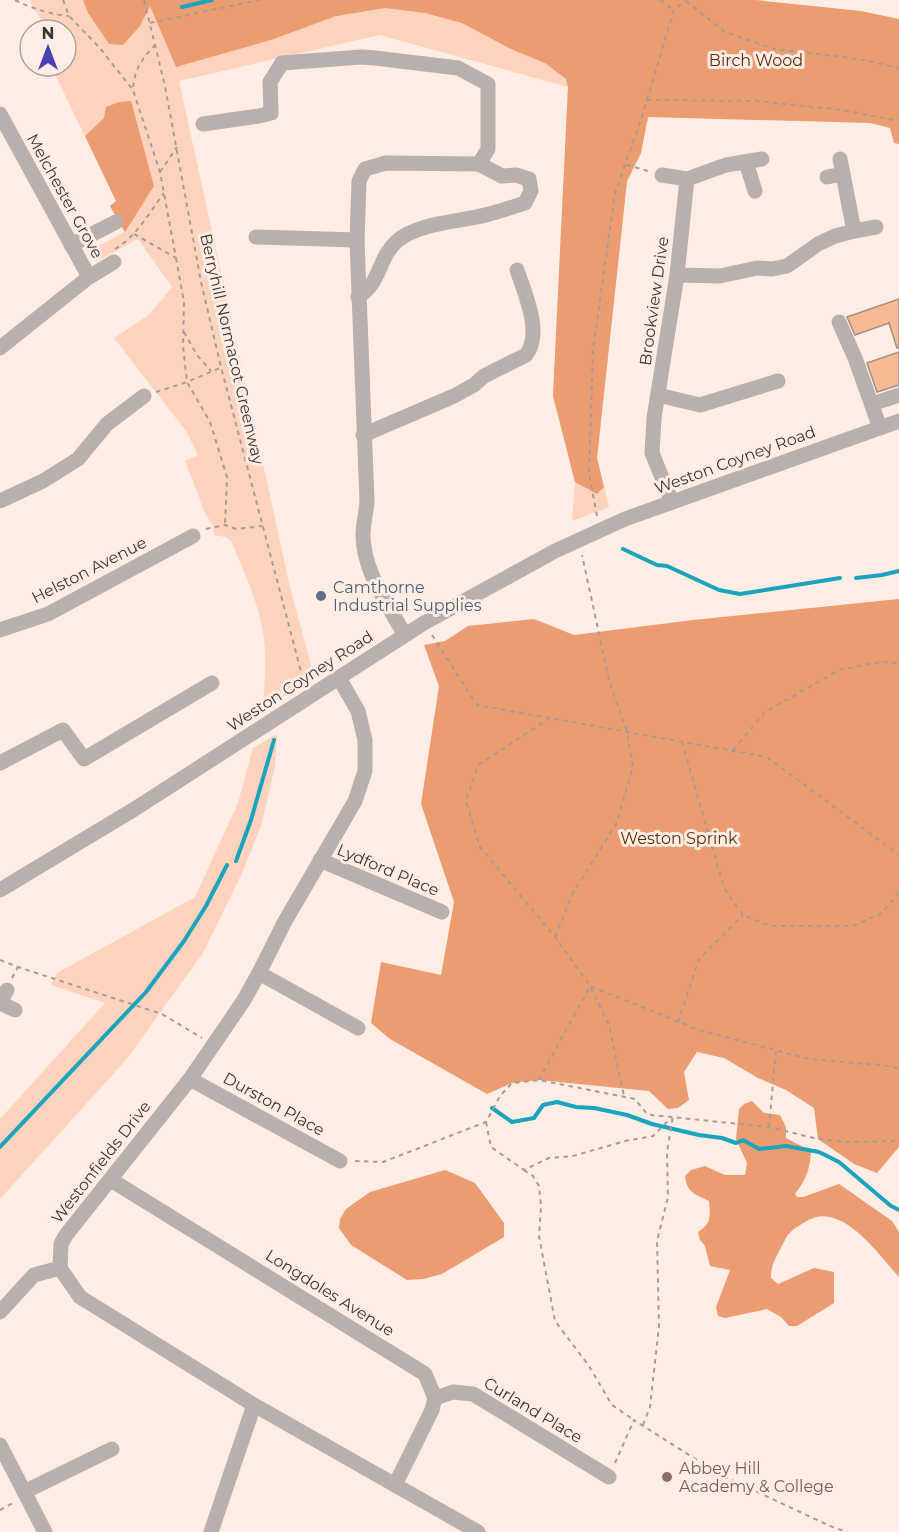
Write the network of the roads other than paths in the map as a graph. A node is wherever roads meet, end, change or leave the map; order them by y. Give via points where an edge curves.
1 (0, 114) edge
2 (203, 124) dead end
3 (4, 134) edge
4 (762, 159) dead end
5 (746, 162) junction
6 (479, 164) junction
7 (662, 175) road end
8 (827, 177) dead end
9 (687, 179) junction
10 (755, 191) dead end
11 (116, 222) dead end
12 (876, 227) dead end
13 (855, 231) junction
14 (256, 237) dead end
15 (357, 240) junction
16 (72, 245) junction
17 (114, 262) dead end
18 (517, 270) dead end
19 (677, 275) junction
20 (89, 277) junction
21 (358, 297) junction
22 (839, 322) dead end
23 (0, 348) edge
24 (778, 381) dead end
25 (658, 395) junction
26 (899, 395) edge
27 (144, 396) road end
28 (872, 404) junction
29 (899, 421) edge
30 (880, 428) junction
31 (363, 435) junction
32 (0, 501) edge
33 (672, 502) junction
34 (193, 536) road end
35 (0, 630) edge
36 (405, 635) junction
37 (339, 678) junction
38 (212, 683) dead end
39 (0, 763) edge
40 (320, 860) junction
41 (0, 890) edge
42 (442, 912) dead end
43 (260, 973) junction
44 (2, 999) edge
45 (15, 1010) dead end
46 (358, 1028) dead end
47 (190, 1079) junction
48 (340, 1161) road end
49 (111, 1180) junction
50 (60, 1268) junction
51 (0, 1312) edge
52 (435, 1398) junction
53 (254, 1405) junction
54 (0, 1445) edge
55 (112, 1449) dead end
56 (607, 1470) road end
57 (395, 1485) junction
58 (23, 1496) junction
59 (45, 1532) edge
60 (211, 1532) edge
61 (478, 1532) edge

1 - 3 street, Melchester Grove
2 - 6 street via 271,113 270,82 282,63 361,57 458,68 488,84 488,149
3 - 16 street, Melchester Grove
4 - 5 street
5 - 9 street
5 - 10 street
6 - 15 street via 386,163 365,169 359,182
6 - 21 street via 502,176 529,179 531,191 525,203 489,215 429,226 398,240 386,254 373,285
7 - 9 street
8 - 13 street via 842,166
9 - 19 street, Brookview Drive
11 - 16 street
12 - 13 street
13 - 19 street via 818,244 787,266 720,276
14 - 15 street
15 - 21 street
16 - 20 street, Melchester Grove
17 - 20 street
18 - 31 street via 533,318 530,350 526,355 454,396
19 - 25 street, Brookview Drive
20 - 23 street
21 - 31 street
22 - 28 street
24 - 25 street via 700,405
25 - 33 street, Brookview Drive via 652,453
26 - 28 street
27 - 32 street via 107,424 78,459
28 - 30 street
29 - 30 street, Weston Coyney Road
30 - 33 street, Weston Coyney Road
31 - 36 street via 366,555 372,575
33 - 36 street, Weston Coyney Road via 555,551
34 - 35 street, Helston Avenue via 48,614
36 - 37 street, Weston Coyney Road
37 - 40 street, Westonfields Drive via 358,711 365,771 355,801
37 - 41 street, Weston Coyney Road
38 - 39 street via 84,759 63,730
40 - 42 street, Lydford Place
40 - 43 street, Westonfields Drive
43 - 46 street
43 - 47 street, Westonfields Drive
44 - 45 street
47 - 48 street, Durston Place via 329,1147
47 - 49 street, Westonfields Drive
49 - 50 street, Westonfields Drive via 61,1244
49 - 52 street, Longdoles Avenue via 422,1371
50 - 51 street via 34,1275
50 - 53 street via 80,1297
52 - 56 street, Curland Place via 453,1392 473,1394
52 - 57 street via 429,1419
53 - 57 street
53 - 60 street
54 - 58 street
55 - 58 street
57 - 61 street
58 - 59 street

